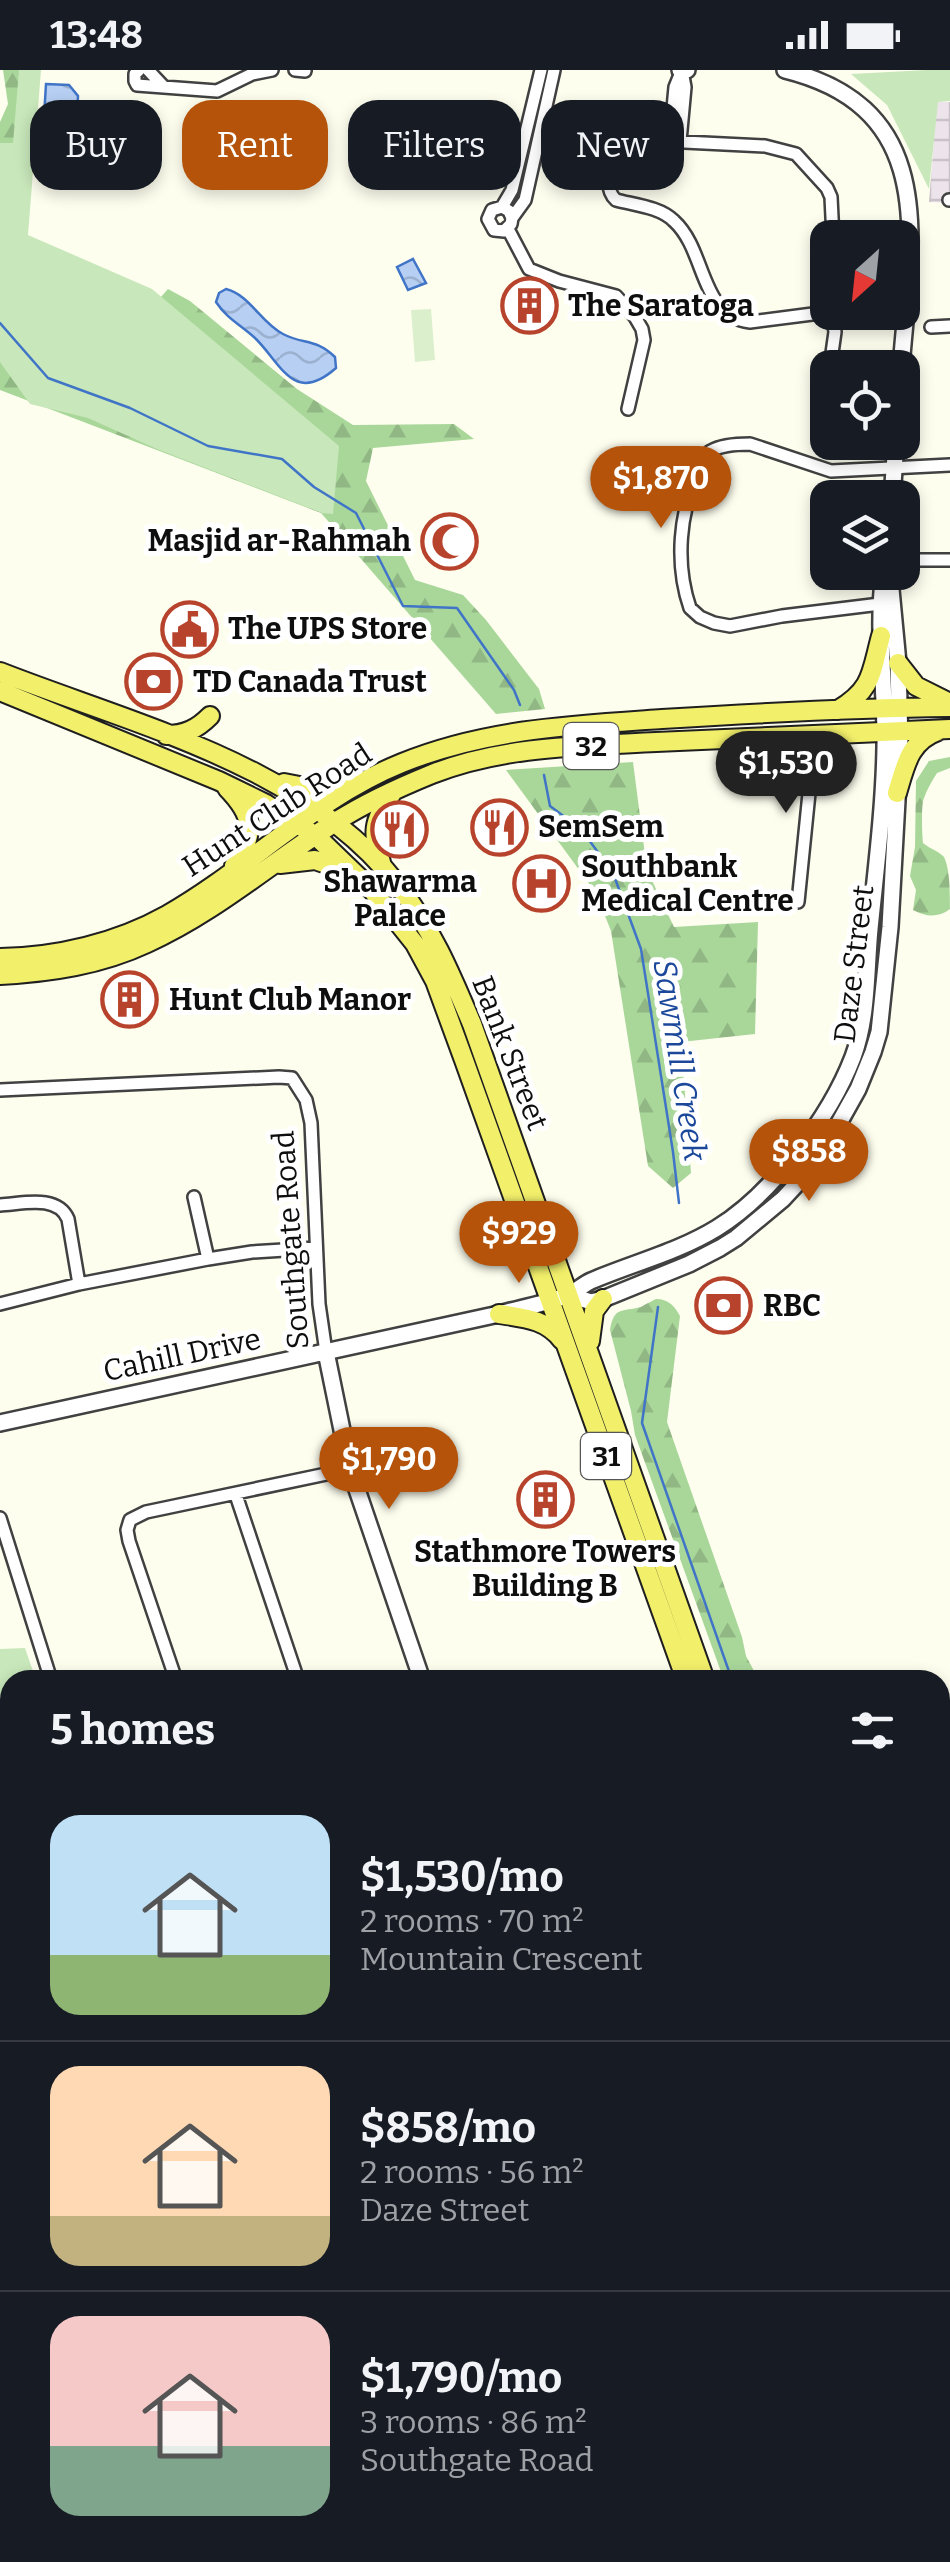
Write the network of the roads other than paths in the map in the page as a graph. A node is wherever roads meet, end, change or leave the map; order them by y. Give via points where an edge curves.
1 (139, 70) edge
2 (148, 70) edge
3 (540, 70) edge
4 (554, 70) edge
5 (683, 70) edge
6 (785, 70) edge
7 (261, 71) edge
8 (809, 73) edge
9 (164, 87) junction
10 (683, 100) edge
11 (684, 142) edge
12 (609, 190) edge
13 (502, 208) junction
14 (833, 220) edge
15 (911, 220) edge
16 (510, 224) junction
17 (810, 315) edge
18 (950, 326) edge
19 (931, 327) dead end
20 (628, 409) dead end
21 (895, 460) edge
22 (950, 465) edge
23 (895, 467) junction
24 (894, 480) edge
25 (920, 560) edge
26 (950, 560) edge
27 (883, 590) edge
28 (889, 590) edge
29 (880, 604) junction
30 (881, 636) junction
31 (898, 664) junction
32 (0, 672) edge
33 (11, 689) edge
34 (950, 705) edge
35 (892, 708) junction
36 (835, 711) junction
37 (210, 716) dead end
38 (948, 729) edge
39 (892, 731) junction
40 (815, 734) junction
41 (166, 735) junction
42 (478, 739) junction
43 (202, 749) junction
44 (482, 760) junction
45 (192, 770) junction
46 (271, 780) junction
47 (220, 781) junction
48 (362, 782) junction
49 (394, 792) junction
50 (897, 794) junction
51 (318, 810) junction
52 (335, 822) junction
53 (298, 824) junction
54 (316, 836) junction
55 (274, 865) junction
56 (382, 867) junction
57 (229, 872) junction
58 (361, 878) junction
59 (798, 902) dead end
60 (871, 926) junction
61 (890, 927) junction
62 (424, 940) junction
63 (0, 958) edge
64 (0, 975) edge
65 (862, 1028) junction
66 (878, 1032) junction
67 (473, 1058) junction
68 (0, 1090) edge
69 (809, 1137) junction
70 (825, 1148) junction
71 (534, 1194) junction
72 (194, 1197) dead end
73 (514, 1198) junction
74 (0, 1205) edge
75 (316, 1248) junction
76 (652, 1259) junction
77 (208, 1260) junction
78 (660, 1276) junction
79 (78, 1284) junction
80 (570, 1295) junction
81 (603, 1299) junction
82 (551, 1300) junction
83 (0, 1304) edge
84 (499, 1314) junction
85 (568, 1348) junction
86 (326, 1352) junction
87 (590, 1352) junction
88 (0, 1424) edge
89 (350, 1469) junction
90 (236, 1495) junction
91 (0, 1518) edge
92 (48, 1670) edge
93 (173, 1670) edge
94 (295, 1670) edge
95 (419, 1670) edge
96 (682, 1670) edge
97 (701, 1670) edge

1 - 9 street via 137,85
2 - 9 street
3 - 13 street
4 - 16 street via 525,200
5 - 10 street
6 - 8 street
7 - 9 street via 217,91
8 - 15 street via 856,102 889,138 906,180
11 - 14 street via 796,154 832,197
12 - 17 street via 616,200 675,222 726,315 750,322
13 - 16 street
13 - 16 street via 492,210 488,223 499,232
16 - 20 street via 529,269 616,296 635,317 644,340
18 - 19 street
21 - 23 street
22 - 23 street
23 - 24 street
23 - 29 street via 830,470 750,444 711,451 691,488 680,541 690,608 714,624
25 - 26 street
27 - 29 street
28 - 31 street
29 - 30 street
30 - 35 street
30 - 36 main road via 864,690
31 - 34 main road via 916,686
31 - 35 street
32 - 33 main road, Bank Street / 31
33 - 41 main road, Bank Street / 31
33 - 45 main road, Bank Street / 31
34 - 35 main road, Hunt Club Road / 32
35 - 36 main road, Hunt Club Road / 32
35 - 39 street, Daze Street
36 - 42 main road, Hunt Club Road / 32 via 597,722
37 - 41 main road via 183,734
38 - 39 main road, Hunt Club Road / 32
38 - 50 main road via 914,746
39 - 40 main road, Hunt Club Road / 32
39 - 50 street, Daze Street
39 - 60 street, Daze Street
40 - 44 main road, Hunt Club Road / 32 via 589,746
40 - 59 street
41 - 43 main road, Bank Street / 31
42 - 44 main road
42 - 48 main road, Hunt Club Road / 32
43 - 45 main road
43 - 46 main road, Bank Street / 31
44 - 49 main road, Hunt Club Road / 32
45 - 47 main road, Bank Street / 31
46 - 48 main road via 315,789
46 - 51 main road, Bank Street / 31
47 - 53 main road, Bank Street / 31
47 - 57 main road via 249,821 245,846
48 - 51 main road, Hunt Club Road / 32
49 - 52 main road, Hunt Club Road / 32
49 - 56 main road via 374,830
50 - 61 street, Daze Street
51 - 52 main road, Bank Street / 31
51 - 53 main road, Hunt Club Road / 32
52 - 54 main road, Hunt Club Road / 32
52 - 56 main road, Bank Street / 31
53 - 54 main road, Bank Street / 31
53 - 57 main road, Hunt Club Road / 32
54 - 55 main road, Hunt Club Road / 32
54 - 58 main road, Bank Street / 31
55 - 58 main road via 315,860
55 - 64 main road, Hunt Club Road / 32 via 184,924 130,950 67,968
56 - 62 main road, Bank Street / 31
57 - 63 main road, Hunt Club Road / 32 via 174,911 121,936
58 - 62 main road, Bank Street / 31
60 - 61 street
60 - 65 street, Daze Street
61 - 66 street, Daze Street
62 - 67 main road, Bank Street / 31 via 444,956
65 - 66 street
65 - 69 street, Daze Street via 839,1088
66 - 70 street, Daze Street via 858,1089
67 - 71 main road, Bank Street / 31
67 - 73 main road, Bank Street / 31
68 - 75 street, Southgate Road via 292,1078 311,1122
69 - 70 street
69 - 76 street, Daze Street via 718,1228
70 - 78 street, Daze Street via 784,1199 736,1238
71 - 73 main road
71 - 80 main road, Bank Street / 31
72 - 77 street
73 - 82 main road, Bank Street / 31
74 - 79 street via 43,1203 64,1210
75 - 77 street
75 - 86 street, Southgate Road
76 - 78 street
76 - 80 street, Daze Street
77 - 79 street
78 - 81 street, Daze Street
79 - 83 street
80 - 81 street, Daze Street
80 - 82 street, Daze Street
80 - 87 main road, Bank Street / 31
81 - 87 main road via 591,1321
82 - 84 street, Cahill Drive
82 - 85 main road, Bank Street / 31
84 - 85 main road via 539,1321
84 - 86 street, Cahill Drive
85 - 96 main road, Bank Street / 31
86 - 88 street, Cahill Drive
86 - 89 street, Southgate Road
87 - 97 main road, Bank Street / 31
89 - 90 street
89 - 95 street, Southgate Road
90 - 93 street via 130,1520 129,1541
90 - 94 street
91 - 92 street

